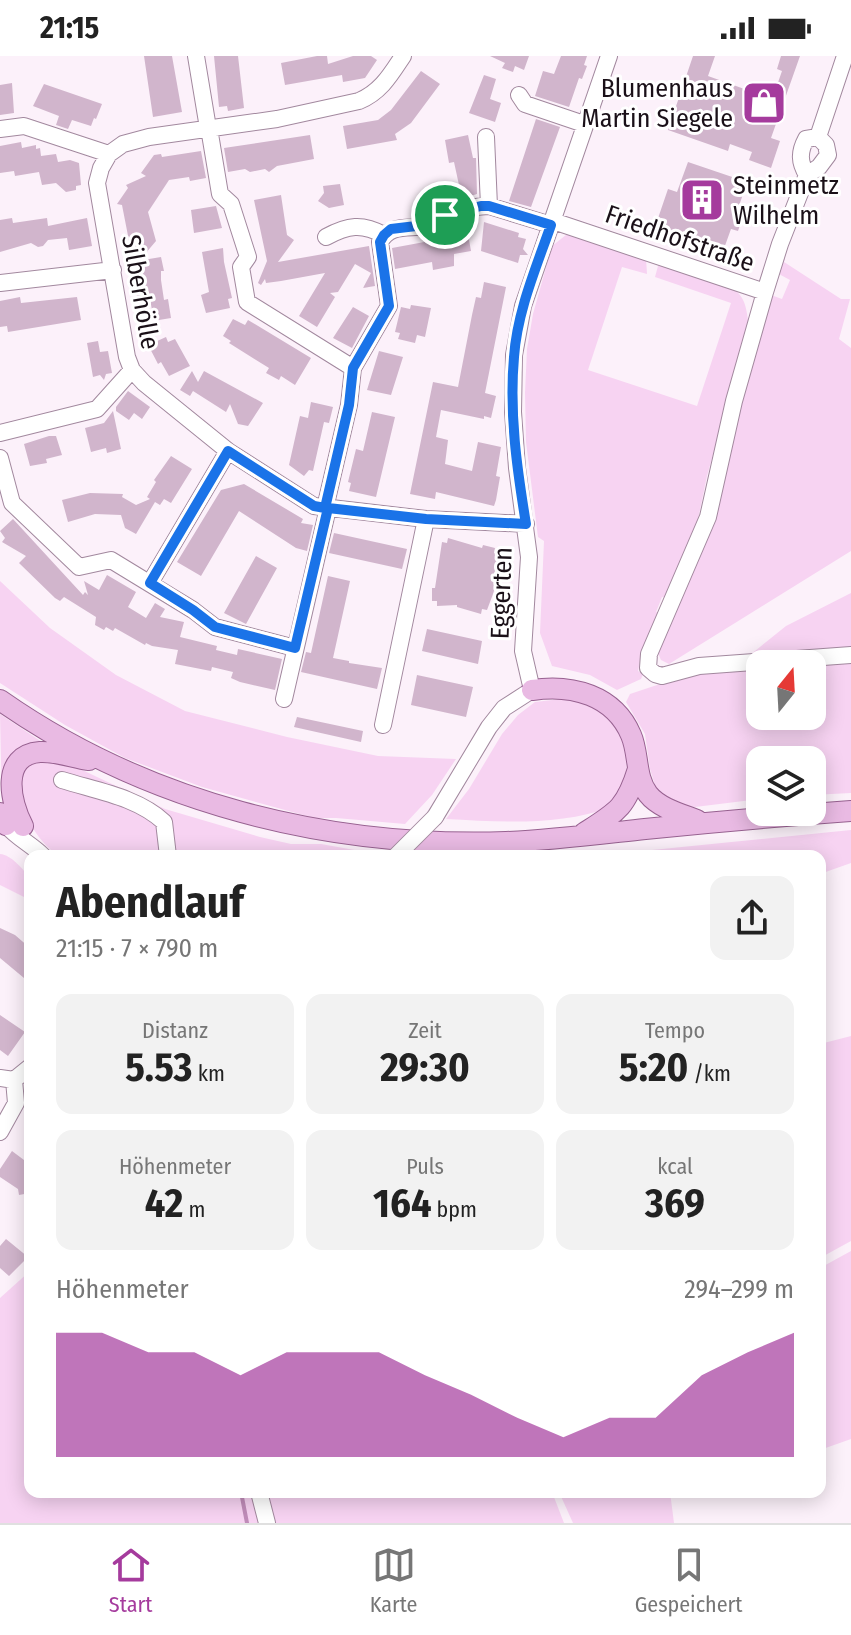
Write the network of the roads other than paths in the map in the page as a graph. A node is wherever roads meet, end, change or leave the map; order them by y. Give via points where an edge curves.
1 (196, 56) edge
2 (403, 56) edge
3 (609, 56) edge
4 (845, 56) edge
5 (519, 95) dead end
6 (584, 124) junction
7 (208, 128) junction
8 (0, 129) edge
9 (486, 137) dead end
10 (109, 154) junction
11 (489, 206) junction
12 (552, 223) junction
13 (384, 235) junction
14 (326, 237) dead end
15 (113, 270) junction
16 (0, 283) edge
17 (765, 292) junction
18 (353, 368) junction
19 (132, 370) junction
20 (0, 433) edge
21 (228, 451) junction
22 (0, 458) edge
23 (327, 508) junction
24 (426, 519) junction
25 (526, 524) junction
26 (150, 583) junction
27 (295, 648) junction
28 (851, 655) edge
29 (532, 690) junction
30 (284, 699) dead end
31 (0, 700) edge
32 (383, 725) dead end
33 (104, 763) junction
34 (638, 769) junction
35 (62, 780) dead end
36 (851, 811) edge
37 (705, 823) junction
38 (15, 834) edge
39 (580, 835) junction
40 (167, 850) edge
41 (402, 850) edge
42 (7, 1079) edge
43 (0, 1132) edge
44 (261, 1498) edge
45 (267, 1523) edge

1 - 7 street
2 - 7 street via 383,86 359,101
3 - 6 street, Eggerten
4 - 17 street, Friedhofstraße via 818,137 806,139 801,148 807,175
5 - 6 street via 525,104
6 - 12 street, Eggerten
7 - 10 street via 149,137
7 - 18 street via 220,194 231,204 248,257 241,267 247,302
8 - 10 street via 24,126
9 - 11 street
10 - 15 street, Silberhölle via 97,183
11 - 12 street, Friedhofstraße
11 - 13 street
12 - 17 street, Friedhofstraße
12 - 25 street, Eggerten via 523,306 514,355 513,412
13 - 14 street via 368,226 340,229
13 - 18 street via 380,242 389,306
15 - 16 street
15 - 19 street, Silberhölle
17 - 28 street via 708,517 649,654 648,668 662,676 699,666
18 - 23 street
19 - 20 street via 97,409
19 - 21 street, Silberhölle
21 - 23 street, Silberhölle via 314,506
21 - 26 street
22 - 26 street via 12,503 79,567 111,560
23 - 24 street, Silberhölle
23 - 27 street
24 - 25 street, Silberhölle
24 - 32 street
25 - 29 street, Eggerten via 529,568 523,651
26 - 27 street via 215,627
27 - 30 street
29 - 34 main road via 581,691 616,710 632,736
29 - 41 street, bridge via 504,708 435,817
31 - 33 main road
33 - 38 main road via 38,752 20,760 9,785
33 - 39 main road via 197,800 301,827 455,842
34 - 37 main road via 648,794 671,811
34 - 39 main road via 630,795 615,813
35 - 40 street via 153,812 164,822
36 - 37 main road
37 - 39 main road
42 - 43 street via 16,1103
44 - 45 street

